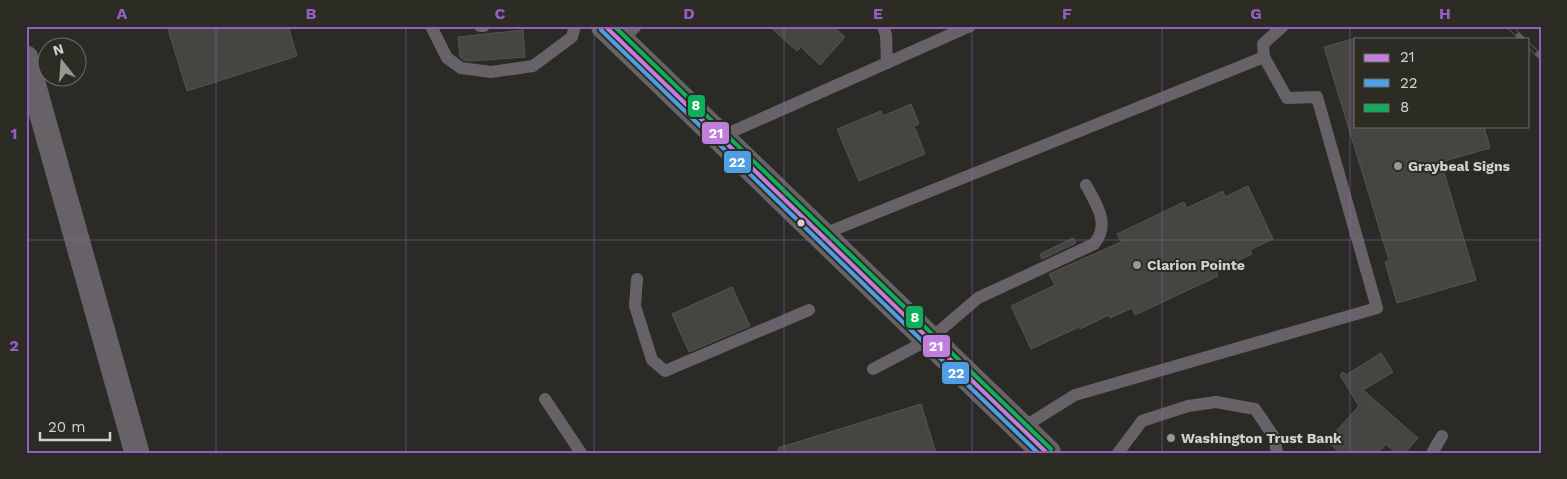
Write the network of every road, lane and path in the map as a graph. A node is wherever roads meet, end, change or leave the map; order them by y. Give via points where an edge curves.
1 (431, 26) edge
2 (480, 26) edge
3 (484, 26) edge
4 (575, 26) edge
5 (883, 26) edge
6 (970, 26) edge
7 (1283, 26) edge
8 (621, 31) edge
9 (1264, 57) junction
10 (26, 58) edge
11 (887, 63) junction
12 (720, 137) junction
13 (1086, 185) dead end
14 (821, 235) junction
15 (637, 279) dead end
16 (810, 310) dead end
17 (930, 339) junction
18 (873, 369) dead end
19 (545, 399) dead end
20 (1022, 428) junction
21 (1442, 436) dead end
22 (137, 453) edge
23 (581, 453) edge
24 (1048, 453) edge
25 (1118, 453) edge
26 (1277, 453) edge
27 (1432, 453) edge

1 - 4 lane via 447,58 461,68 491,72 533,66 572,37
2 - 3 lane
5 - 11 lane
6 - 11 lane
7 - 9 lane via 1263,44
8 - 12 main road
9 - 14 lane
9 - 20 lane via 1287,98 1317,97 1378,308 1074,395
10 - 22 street
11 - 12 lane
12 - 14 main road
13 - 17 lane via 1102,221 1100,236 1094,244 978,298
14 - 17 main road
15 - 16 lane via 635,306 652,360 665,371
17 - 18 lane
17 - 20 main road
19 - 23 lane
20 - 24 main road
21 - 27 lane
25 - 26 lane via 1142,421 1188,406 1216,402 1255,409 1274,437

